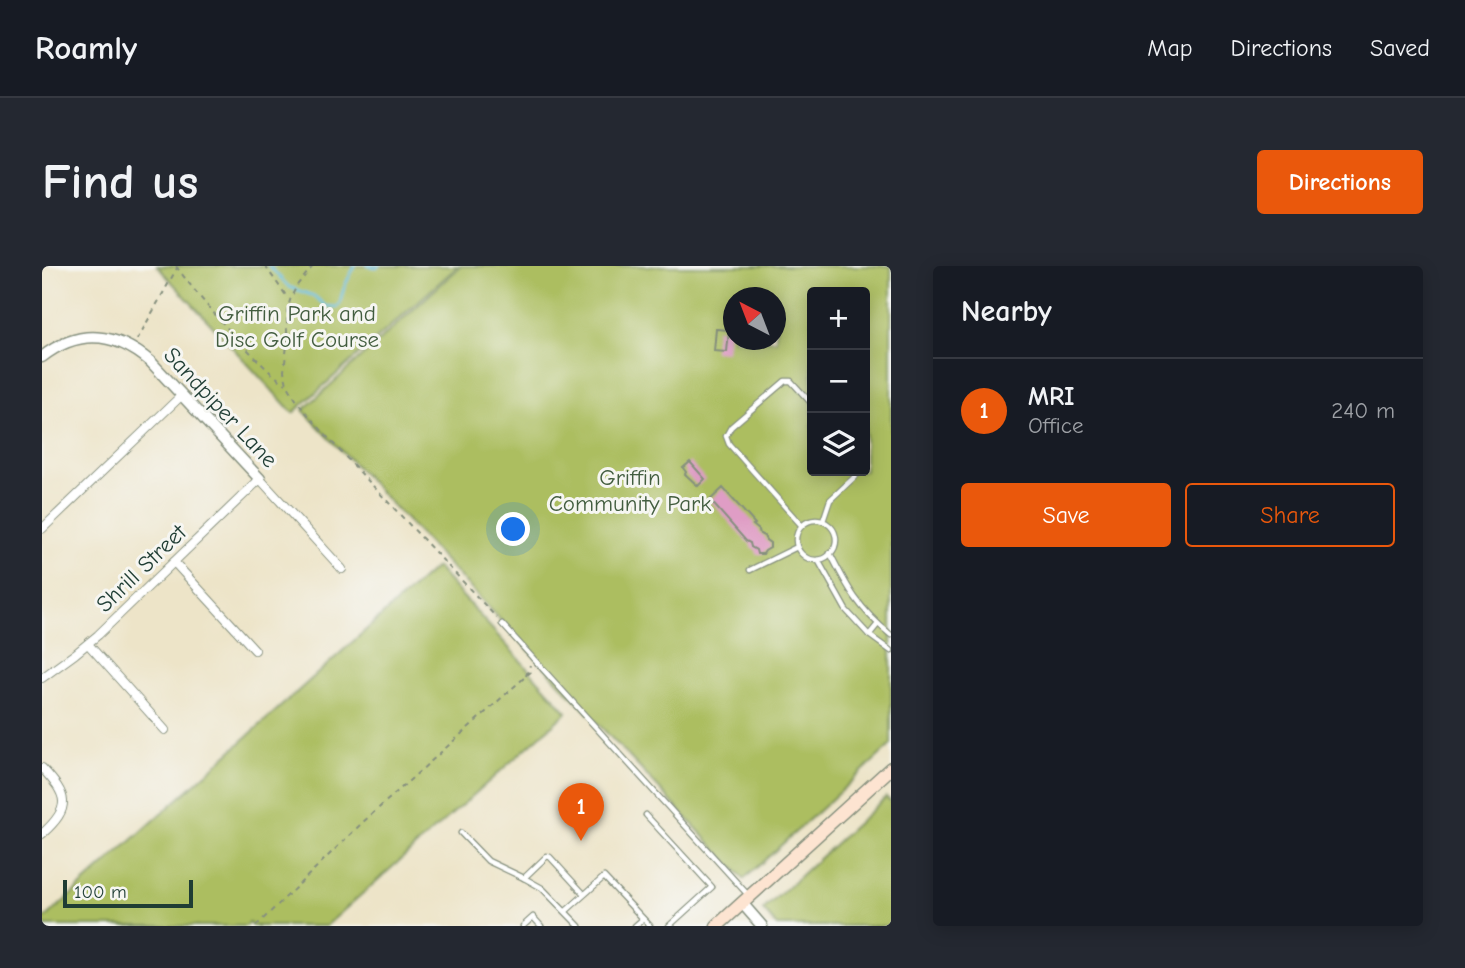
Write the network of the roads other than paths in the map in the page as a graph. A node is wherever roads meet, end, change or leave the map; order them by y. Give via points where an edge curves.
1 (42, 357) edge
2 (182, 395) junction
3 (807, 399) edge
4 (856, 476) edge
5 (260, 479) junction
6 (823, 522) junction
7 (802, 526) junction
8 (42, 529) edge
9 (797, 547) junction
10 (830, 553) junction
11 (818, 560) junction
12 (174, 562) junction
13 (342, 569) dead end
14 (750, 570) dead end
15 (502, 624) road end
16 (878, 624) junction
17 (869, 635) junction
18 (891, 635) edge
19 (88, 644) junction
20 (255, 650) dead end
21 (891, 650) edge
22 (42, 678) edge
23 (166, 730) dead end
24 (42, 768) edge
25 (891, 768) edge
26 (646, 815) dead end
27 (461, 833) dead end
28 (42, 834) edge
29 (524, 878) junction
30 (584, 894) junction
31 (746, 900) junction
32 (566, 911) junction
33 (643, 919) junction
34 (523, 926) edge
35 (541, 926) edge
36 (579, 926) edge
37 (635, 926) edge
38 (650, 926) edge
39 (669, 926) edge
40 (717, 926) edge
41 (762, 926) edge

1 - 2 street, Sandpiper Lane via 62,344 110,338 151,362
2 - 5 street, Sandpiper Lane
2 - 8 street
3 - 7 lane via 791,381 785,381 726,436
4 - 6 lane via 830,500
5 - 12 street, Shrill Street
5 - 13 street, Sandpiper Lane
6 - 7 lane via 812,520
6 - 10 lane via 835,534
7 - 9 lane via 796,536
9 - 11 lane via 805,557
9 - 14 lane
10 - 11 lane
10 - 16 lane via 859,604
11 - 17 lane via 846,610
12 - 19 street, Shrill Street
12 - 20 street
15 - 31 lane
16 - 17 lane
16 - 18 lane
17 - 21 lane
19 - 22 street, Shrill Street
19 - 23 street
24 - 28 street via 60,790 63,803 58,818
25 - 31 main road
26 - 39 lane via 712,887
27 - 29 lane via 488,861
29 - 30 lane via 547,856
29 - 32 lane
30 - 32 lane
30 - 33 lane via 604,877
31 - 40 main road
31 - 41 street
32 - 36 lane
33 - 37 lane
33 - 38 lane
34 - 35 lane via 533,917

